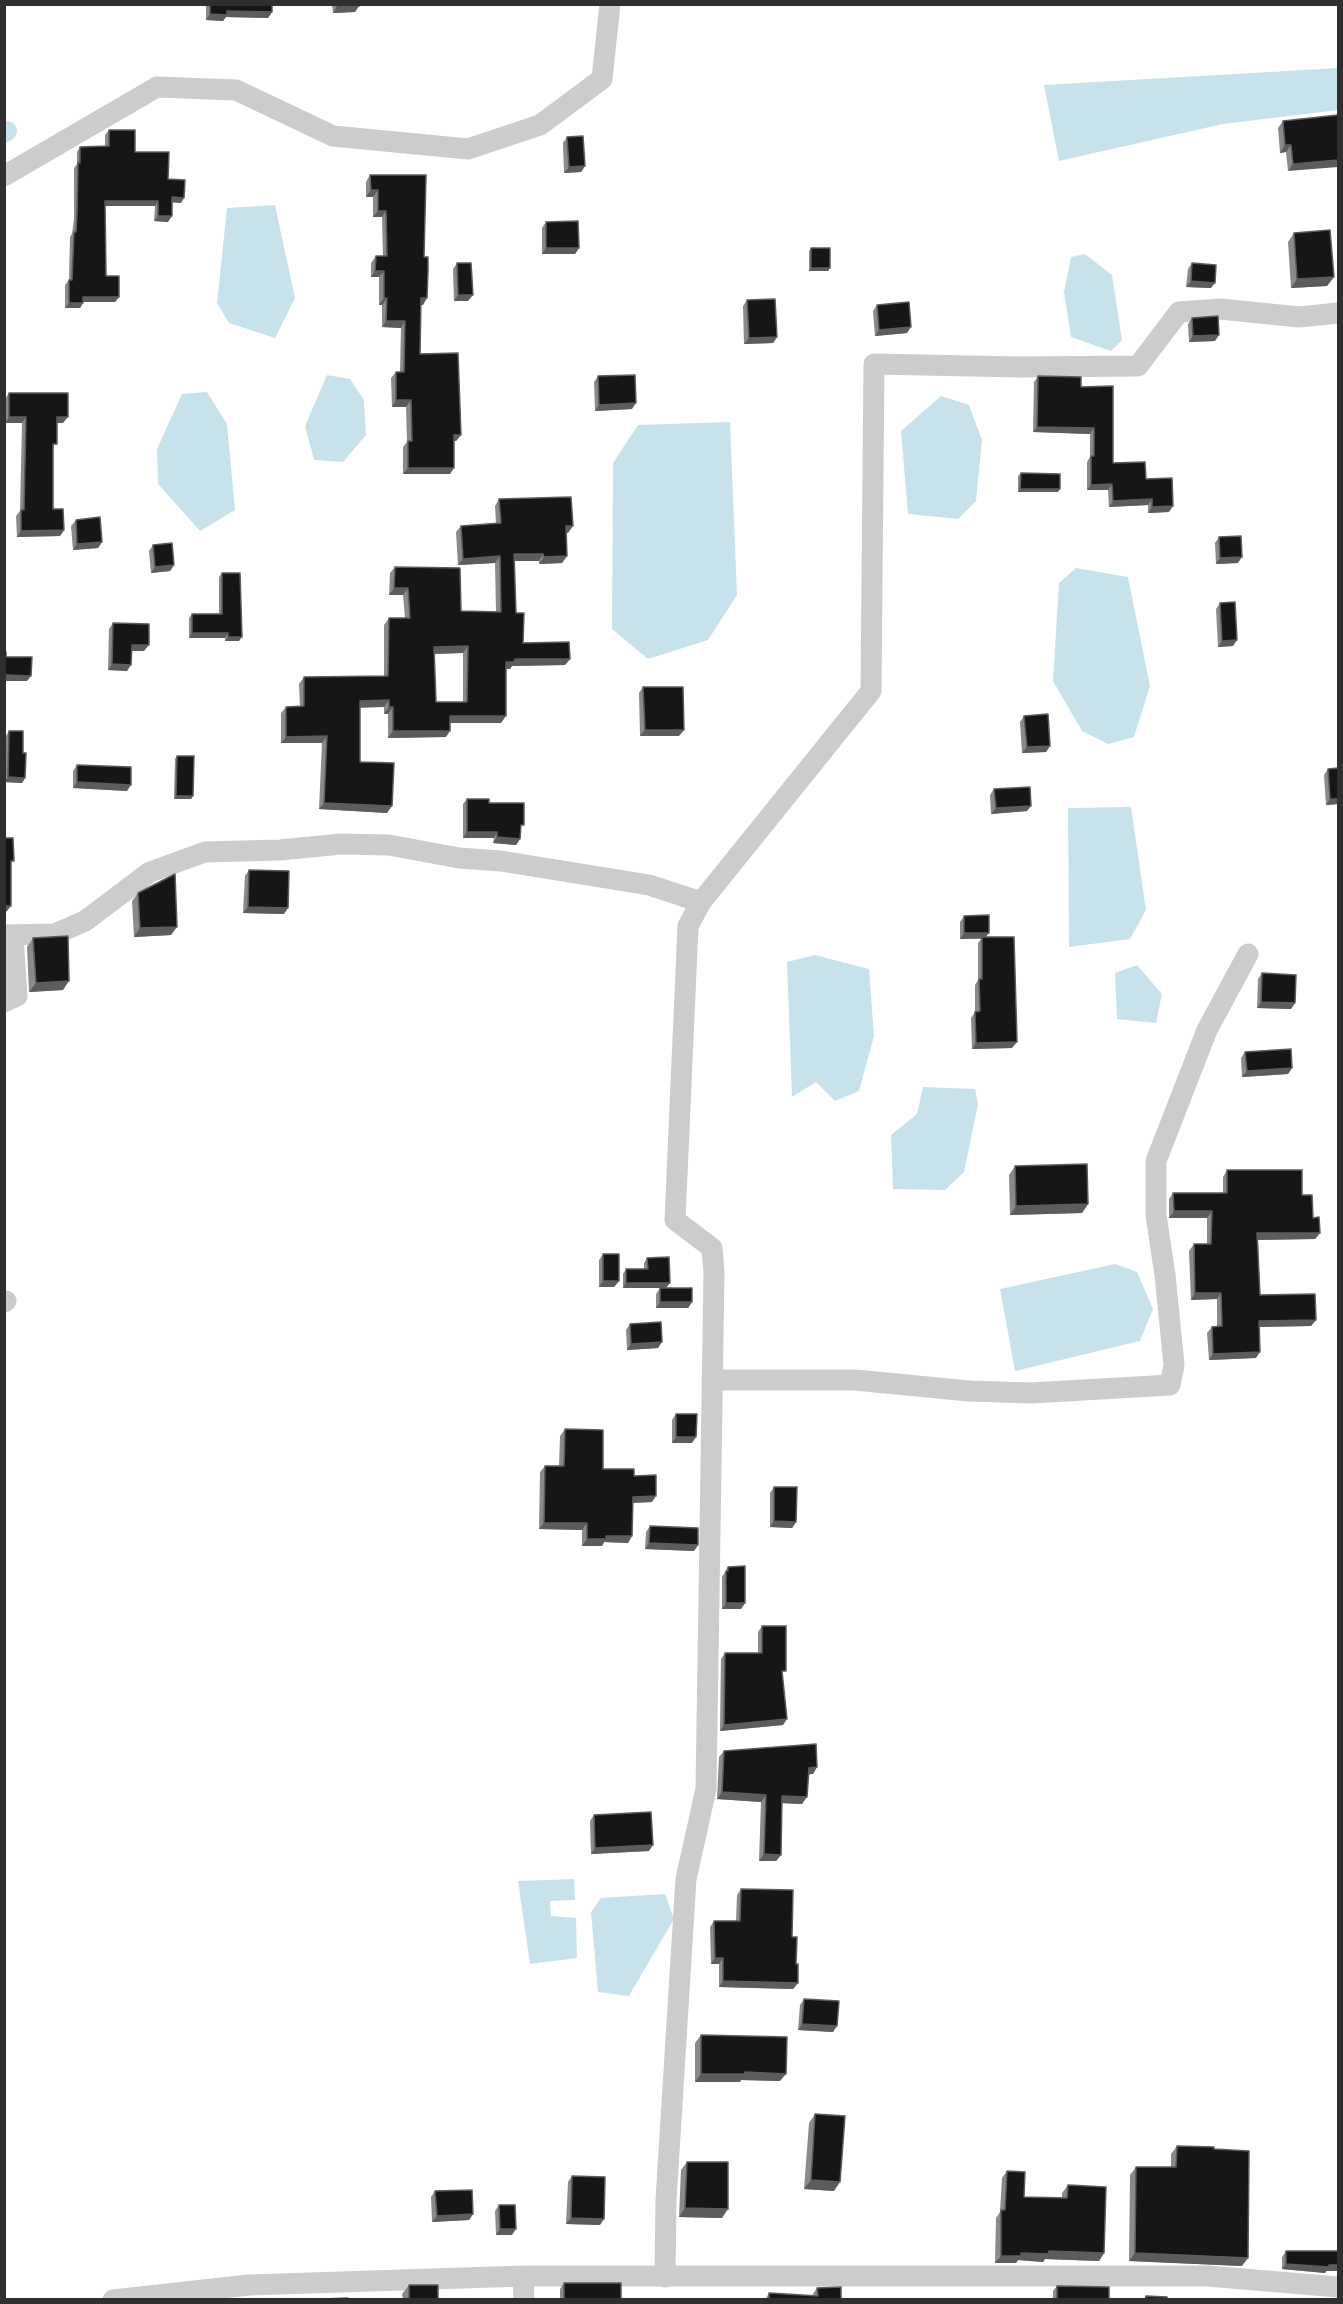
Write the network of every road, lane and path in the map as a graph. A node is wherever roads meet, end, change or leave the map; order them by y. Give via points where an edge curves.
1 (610, 4) edge
2 (4, 176) edge
3 (1338, 313) edge
4 (701, 902) junction
5 (9, 935) edge
6 (1248, 954) dead end
7 (4, 1002) edge
8 (712, 1380) junction
9 (523, 2276) junction
10 (665, 2277) junction
11 (1338, 2287) edge
12 (169, 2297) edge
13 (113, 2300) edge
14 (524, 2300) edge

1 - 2 street via 602,79 540,125 468,149 333,136 236,90 157,87
3 - 4 street via 1299,317 1220,309 1179,312 1138,366 874,364 871,691
4 - 5 street via 649,885 501,861 389,845 341,844 205,852 150,872 85,921 55,934
4 - 8 street via 688,926 675,1220 712,1248
5 - 7 street via 17,996
6 - 8 street via 1207,1030 1156,1161 1156,1215 1174,1365 1170,1384 1031,1393 855,1380
8 - 10 street via 706,1789 686,1879 666,2200
9 - 10 street
9 - 12 street via 249,2285
9 - 14 street
10 - 11 street via 1208,2276
12 - 13 street

